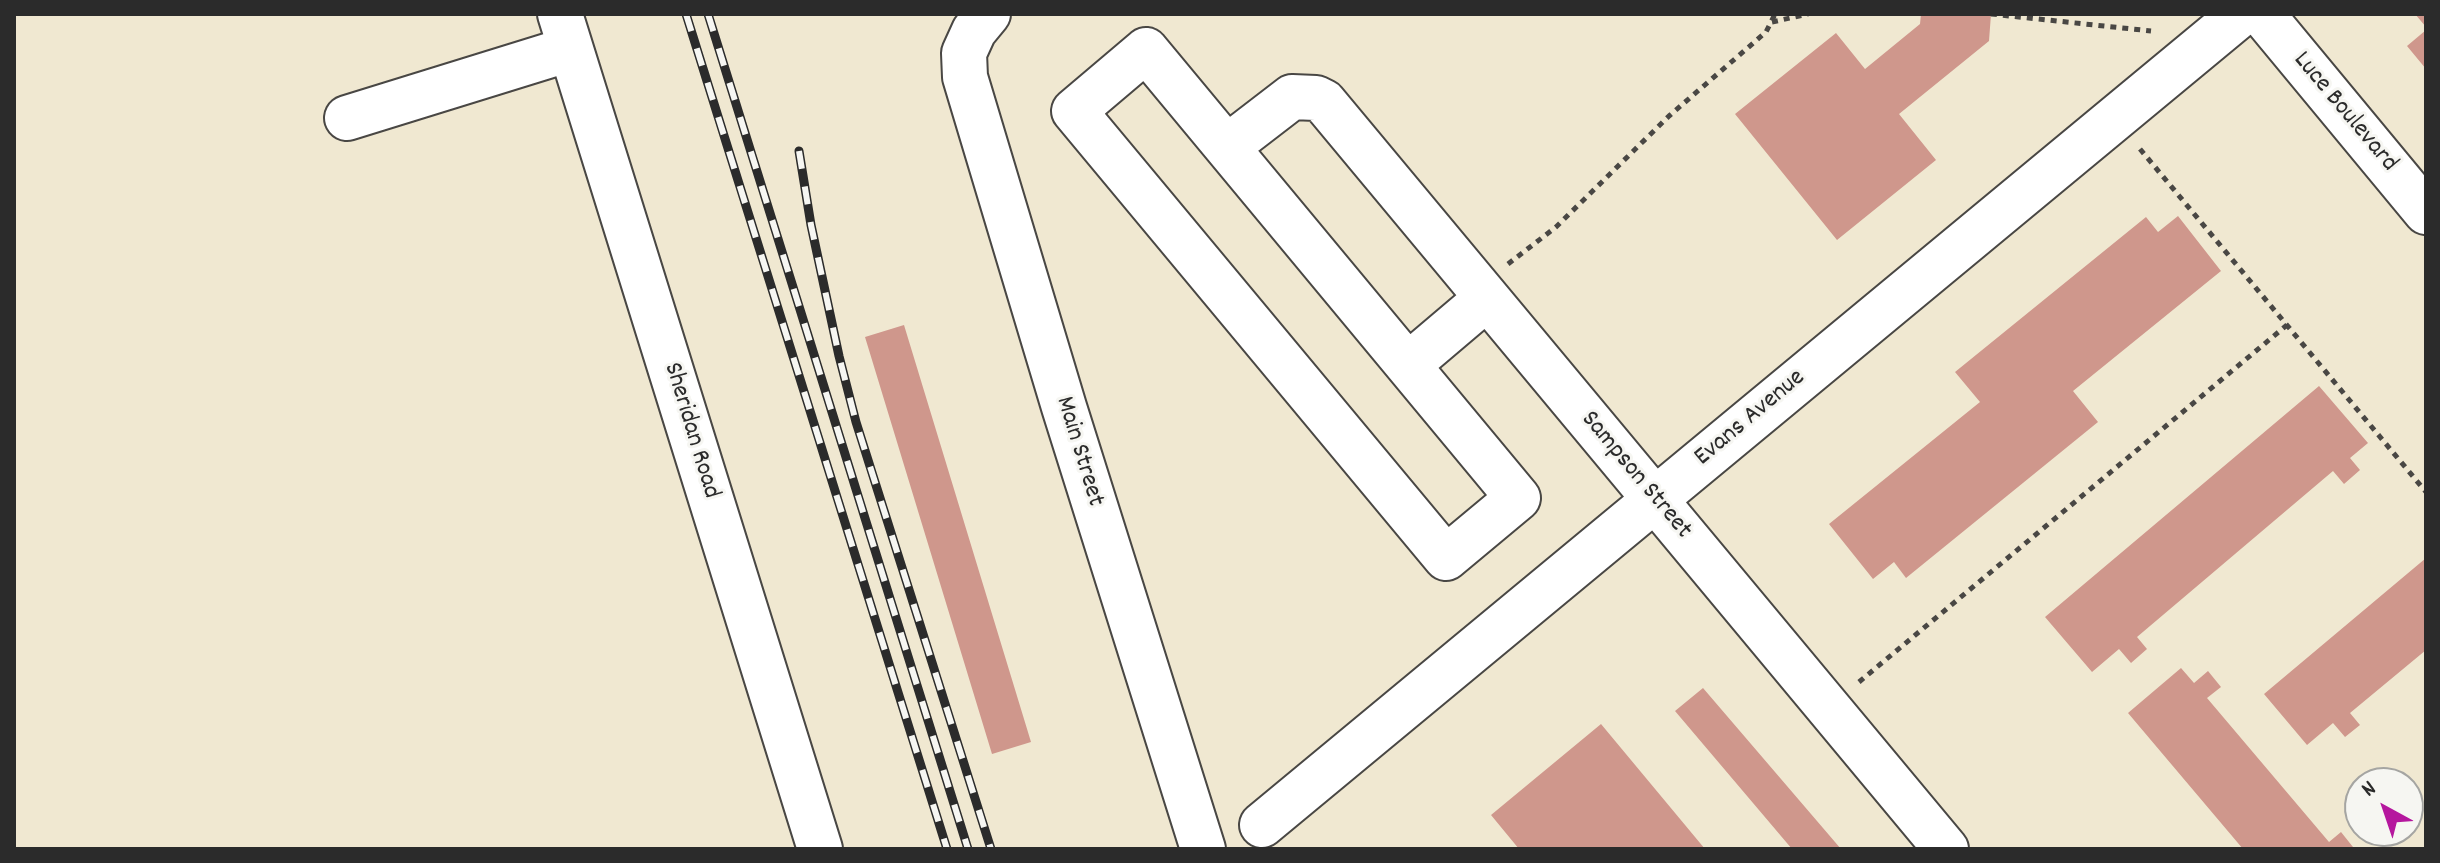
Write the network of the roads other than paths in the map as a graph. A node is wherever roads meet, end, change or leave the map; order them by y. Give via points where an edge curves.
1 (988, 14) edge
2 (2241, 14) edge
3 (2262, 14) edge
4 (565, 32) edge
5 (347, 118) dead end
6 (1227, 147) junction
7 (2426, 212) edge
8 (1483, 293) junction
9 (1408, 365) junction
10 (1654, 499) junction
11 (1262, 825) dead end
12 (820, 849) edge
13 (1203, 849) edge
14 (1946, 849) edge

1 - 13 main road, Main Street via 964,53 965,77
2 - 10 main road, Evans Avenue
3 - 7 main road, Luce Boulevard
4 - 5 main road
4 - 12 main road, Sheridan Road
6 - 8 main road, Sampson Street via 1292,97 1324,102
6 - 9 main road
6 - 9 main road via 1146,50 1074,111 1446,558 1518,498
8 - 9 main road
8 - 10 main road, Sampson Street
10 - 11 main road, Evans Avenue
10 - 14 main road, Sampson Street

